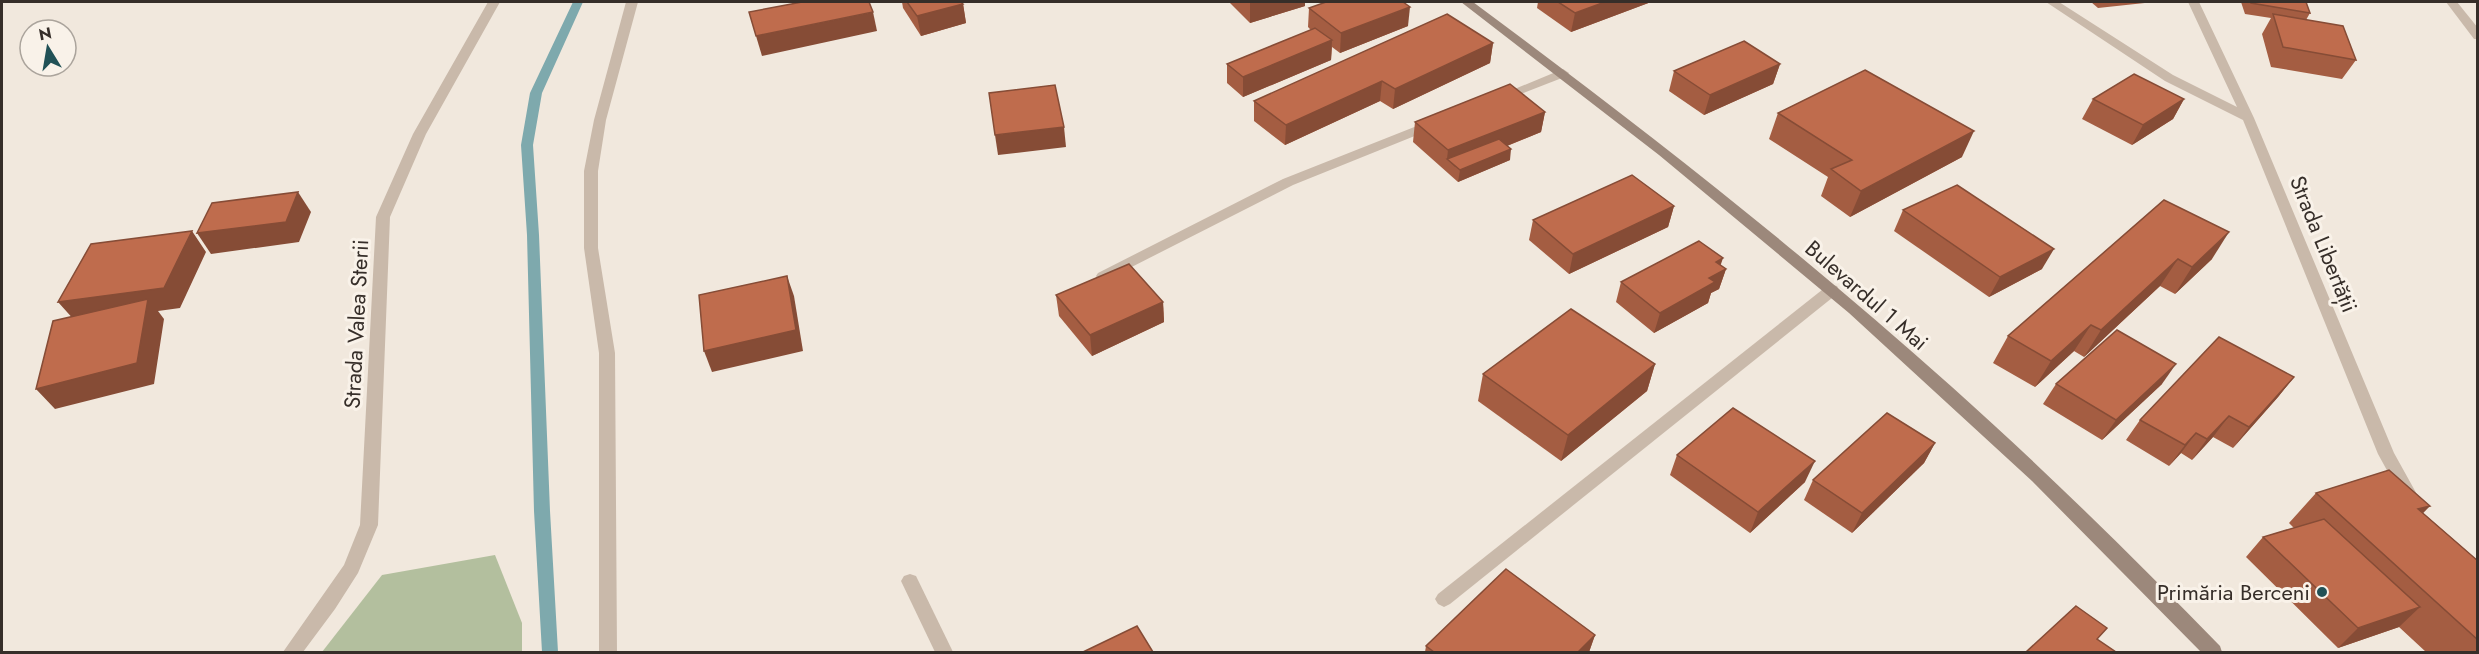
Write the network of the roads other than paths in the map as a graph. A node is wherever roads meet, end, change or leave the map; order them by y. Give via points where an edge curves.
1 (494, 2) edge
2 (632, 2) edge
3 (1466, 2) edge
4 (2052, 2) edge
5 (2194, 2) edge
6 (2451, 2) edge
7 (2476, 32) edge
8 (1563, 73) junction
9 (1487, 103) edge
10 (2248, 118) junction
11 (1443, 120) edge
12 (1094, 281) edge
13 (1832, 290) junction
14 (2418, 511) edge
15 (910, 581) dead end
16 (1444, 599) dead end
17 (292, 652) edge
18 (608, 652) edge
19 (944, 652) edge
20 (2213, 652) edge

1 - 17 street, Strada Valea Sterii via 414,140 383,217 369,525 352,568
2 - 18 street via 600,120 591,171 591,248 607,353
3 - 8 main road, Bulevardul 1 Mai
4 - 10 street via 2169,78
5 - 10 street, Strada Libertății
6 - 7 street
8 - 9 street
8 - 13 main road, Bulevardul 1 Mai
10 - 14 street, Strada Libertății via 2386,454
11 - 12 street via 1288,182
13 - 16 street
13 - 20 main road, Bulevardul 1 Mai via 2011,450
15 - 19 street

